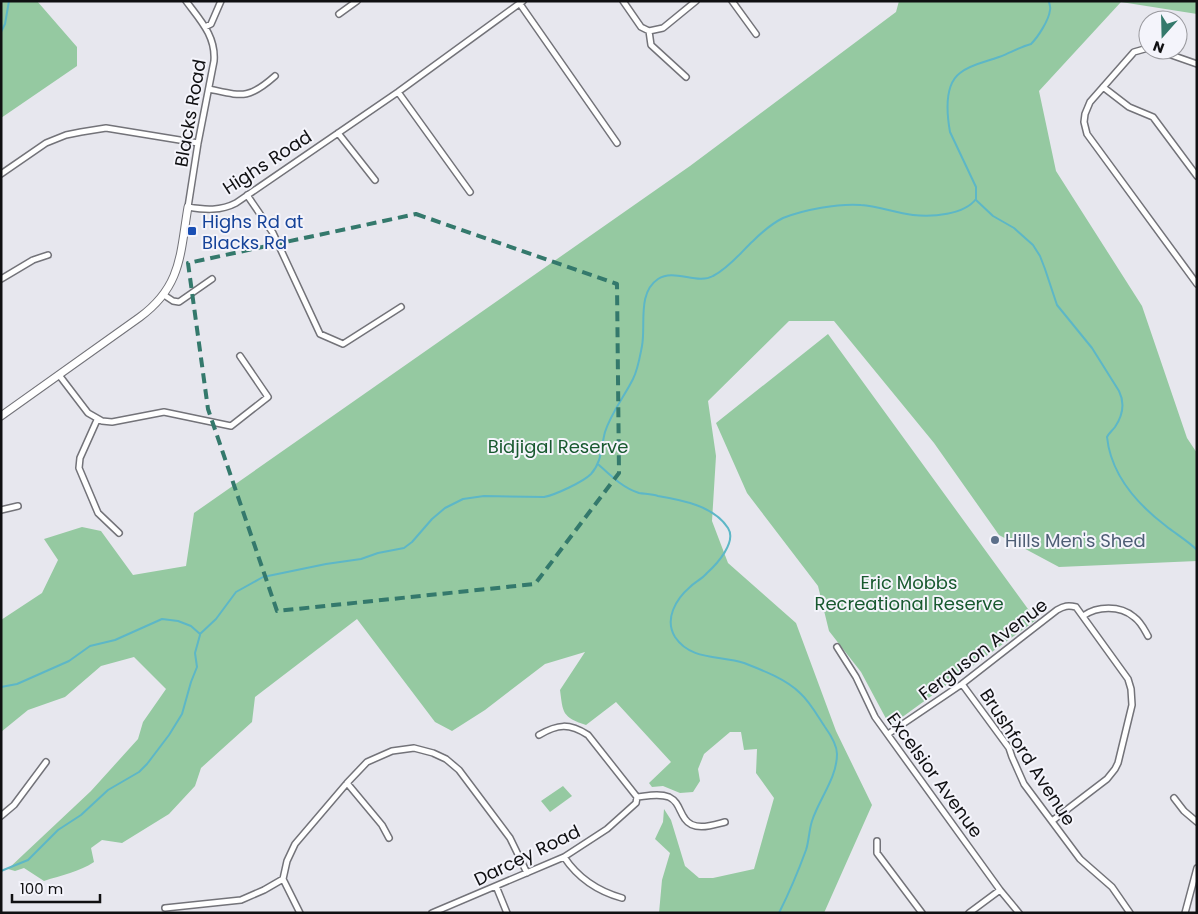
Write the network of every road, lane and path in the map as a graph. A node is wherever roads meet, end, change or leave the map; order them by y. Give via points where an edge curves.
1 (186, 1) edge
2 (221, 1) edge
3 (357, 1) edge
4 (623, 1) edge
5 (696, 1) edge
6 (732, 1) edge
7 (522, 3) edge
8 (340, 14) dead end
9 (204, 27) junction
10 (648, 31) junction
11 (756, 34) dead end
12 (1138, 51) edge
13 (276, 76) dead end
14 (686, 77) dead end
15 (1103, 87) junction
16 (209, 89) junction
17 (398, 92) junction
18 (338, 133) junction
19 (617, 143) dead end
20 (198, 144) junction
21 (1, 174) edge
22 (1197, 176) edge
23 (374, 180) dead end
24 (470, 192) dead end
25 (247, 195) junction
26 (188, 207) junction
27 (48, 255) dead end
28 (212, 278) dead end
29 (1, 279) edge
30 (1197, 284) edge
31 (164, 295) junction
32 (401, 307) dead end
33 (240, 356) dead end
34 (59, 375) junction
35 (1, 416) edge
36 (97, 420) junction
37 (18, 506) dead end
38 (1, 510) edge
39 (119, 533) dead end
40 (1082, 616) junction
41 (1148, 636) dead end
42 (838, 647) dead end
43 (962, 684) junction
44 (888, 734) junction
45 (539, 736) dead end
46 (46, 762) dead end
47 (347, 783) junction
48 (637, 797) junction
49 (1174, 798) dead end
50 (1, 816) edge
51 (1052, 821) junction
52 (725, 822) dead end
53 (1197, 822) edge
54 (389, 838) dead end
55 (877, 841) dead end
56 (564, 856) junction
57 (1197, 868) edge
58 (527, 873) junction
59 (284, 879) junction
60 (496, 886) junction
61 (1000, 890) junction
62 (622, 898) dead end
63 (166, 908) dead end
64 (300, 913) edge
65 (432, 913) edge
66 (507, 913) edge
67 (922, 913) edge
68 (969, 913) edge
69 (1019, 913) edge
70 (1130, 913) edge
71 (1185, 913) edge

1 - 9 street, Blacks Road
2 - 9 street via 211,24
3 - 8 street
4 - 10 street via 641,27
5 - 10 street via 663,28
6 - 11 street
7 - 17 street, Highs Road
7 - 19 street
9 - 16 street, Blacks Road via 215,48
10 - 14 street via 651,44
12 - 15 street
13 - 16 street via 250,94
15 - 22 street via 1129,107 1153,117
15 - 30 street via 1085,114 1087,134
16 - 20 street, Blacks Road
17 - 18 street, Highs Road
17 - 24 street
18 - 23 street
18 - 25 street, Highs Road
20 - 21 street via 106,128 66,135 46,143
20 - 26 street, Blacks Road
25 - 26 street, Highs Road via 222,209
25 - 32 street via 273,233 320,334 343,344
26 - 31 street via 178,266
27 - 29 street
28 - 31 street via 179,302
31 - 34 street via 148,311
33 - 36 street via 268,397 231,426 164,412 112,422
34 - 35 street
34 - 36 street via 83,408
36 - 39 street via 80,458 79,468 98,513
37 - 38 street
40 - 41 street via 1099,609 1128,612
40 - 43 street, Ferguson Avenue via 1076,607 1063,606
40 - 51 street, Ferguson Avenue via 1128,679 1132,705 1112,775
42 - 44 street, Excelsior Avenue via 875,717
43 - 44 street, Ferguson Avenue
43 - 51 street, Brushford Avenue via 1009,748 1024,784
44 - 61 street, Excelsior Avenue
45 - 48 street via 562,726 570,726 588,735
46 - 50 street via 14,805
47 - 54 street
47 - 58 street via 367,762 392,750 414,748 446,759 459,770 510,838
47 - 59 street via 295,844 287,861
48 - 52 street via 669,797 677,803 684,818 699,827
48 - 56 street, Darcey Road via 632,808 607,829
49 - 53 street
51 - 70 street, Brushford Avenue via 1080,859 1112,887
55 - 67 street via 877,853
56 - 58 street, Darcey Road
56 - 62 street via 573,871 600,891
57 - 71 street
58 - 60 street, Darcey Road
59 - 63 street via 241,900
59 - 64 street
60 - 65 street, Darcey Road
60 - 66 street
61 - 68 street
61 - 69 street, Excelsior Avenue

